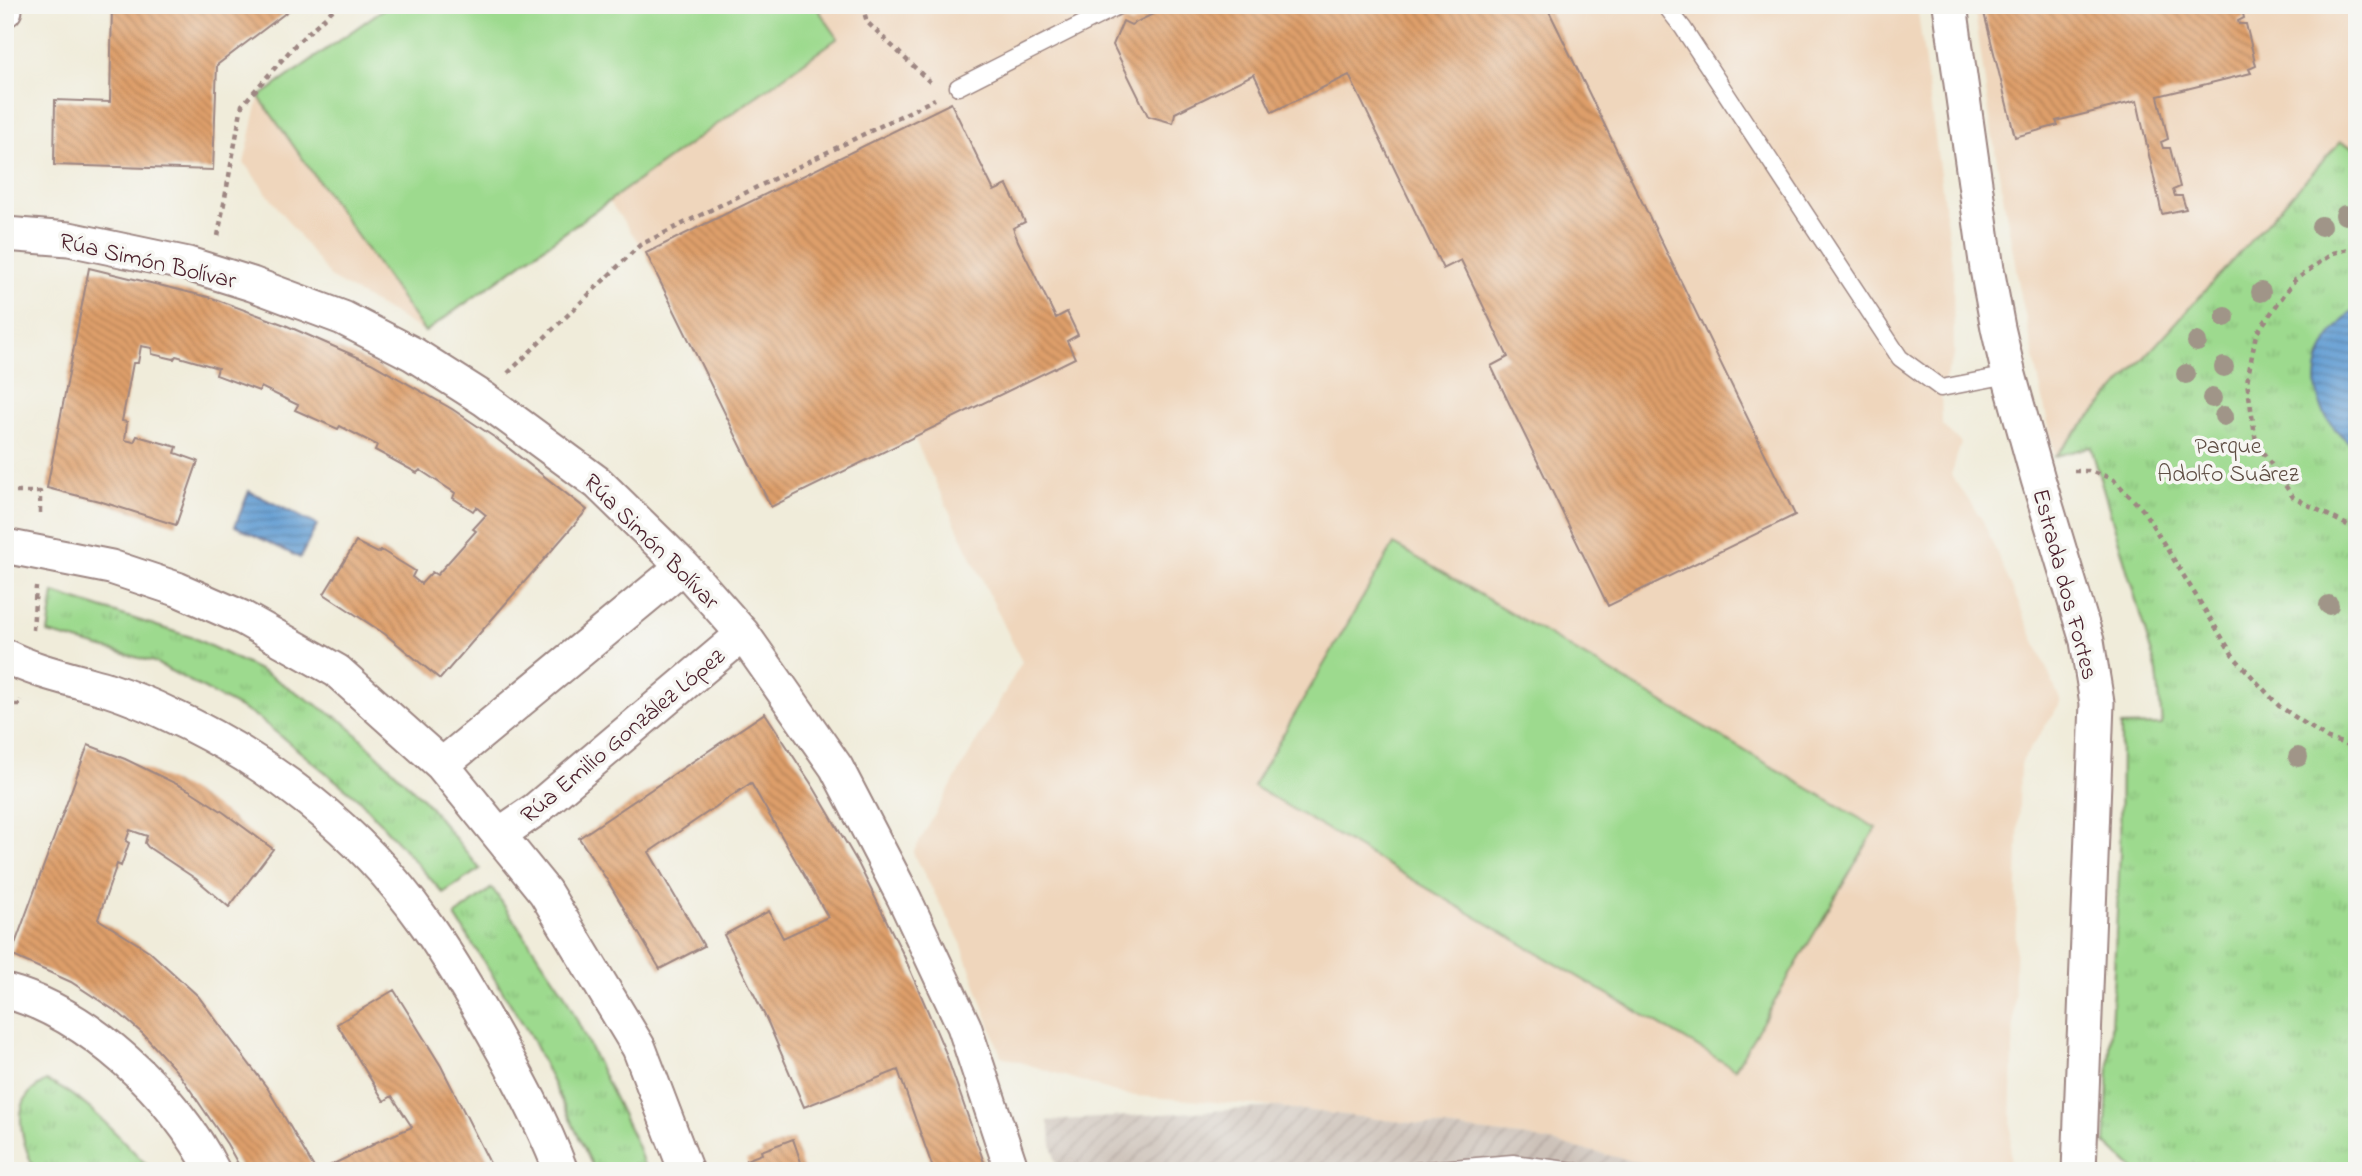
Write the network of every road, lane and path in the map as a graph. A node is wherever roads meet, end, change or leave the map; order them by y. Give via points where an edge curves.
1 (338, 5) edge
2 (862, 5) edge
3 (1120, 5) edge
4 (1665, 5) edge
5 (1950, 5) edge
6 (958, 87) joint
7 (943, 95) junction
8 (5, 234) edge
9 (2357, 247) edge
10 (212, 272) junction
11 (2009, 375) junction
12 (503, 378) dead end
13 (2038, 479) junction
14 (16, 492) dead end
15 (39, 528) dead end
16 (2357, 530) edge
17 (5, 550) edge
18 (683, 566) junction
19 (37, 575) dead end
20 (743, 634) junction
21 (19, 649) edge
22 (2357, 747) edge
23 (442, 765) junction
24 (500, 834) junction
25 (9, 989) edge
26 (213, 1171) edge
27 (561, 1171) edge
28 (687, 1171) edge
29 (1012, 1171) edge
30 (1416, 1171) edge
31 (1574, 1171) edge
32 (2079, 1171) edge

1 - 10 path via 242,105
2 - 7 path via 867,22
3 - 6 lane
4 - 11 lane via 1900,358 1941,388
5 - 11 street, Estrada dos Fortes via 1987,269
6 - 7 path
7 - 12 path via 640,245
8 - 10 street, Rúa Simón Bolívar via 125,249
9 - 16 path via 2333,253 2294,281 2256,334 2247,382 2256,442 2293,497
10 - 18 street, Rúa Simón Bolívar via 342,318 414,354 598,483
11 - 13 street, Estrada dos Fortes
13 - 22 path via 2059,472 2088,471 2112,478 2143,510 2234,657 2279,706 2328,738
13 - 32 street, Estrada dos Fortes via 2087,641 2097,703
14 - 15 path via 40,492
17 - 23 street, Rúa Emilio González López via 39,551 111,567 243,618 337,671
18 - 20 street, Rúa Simón Bolívar
18 - 23 street
19 - 21 path
20 - 24 street, Rúa Emilio González López via 535,810
20 - 29 street, Rúa Simón Bolívar via 836,767 904,898 964,1026
21 - 27 street via 27,667 107,690 236,749 295,789 340,828 387,874 452,963 512,1068
23 - 24 street, Rúa Emilio González López
24 - 28 street, Rúa Emilio González López via 545,892 639,1048
25 - 26 street via 79,1024 121,1056 161,1094
30 - 31 lane via 1513,1163

